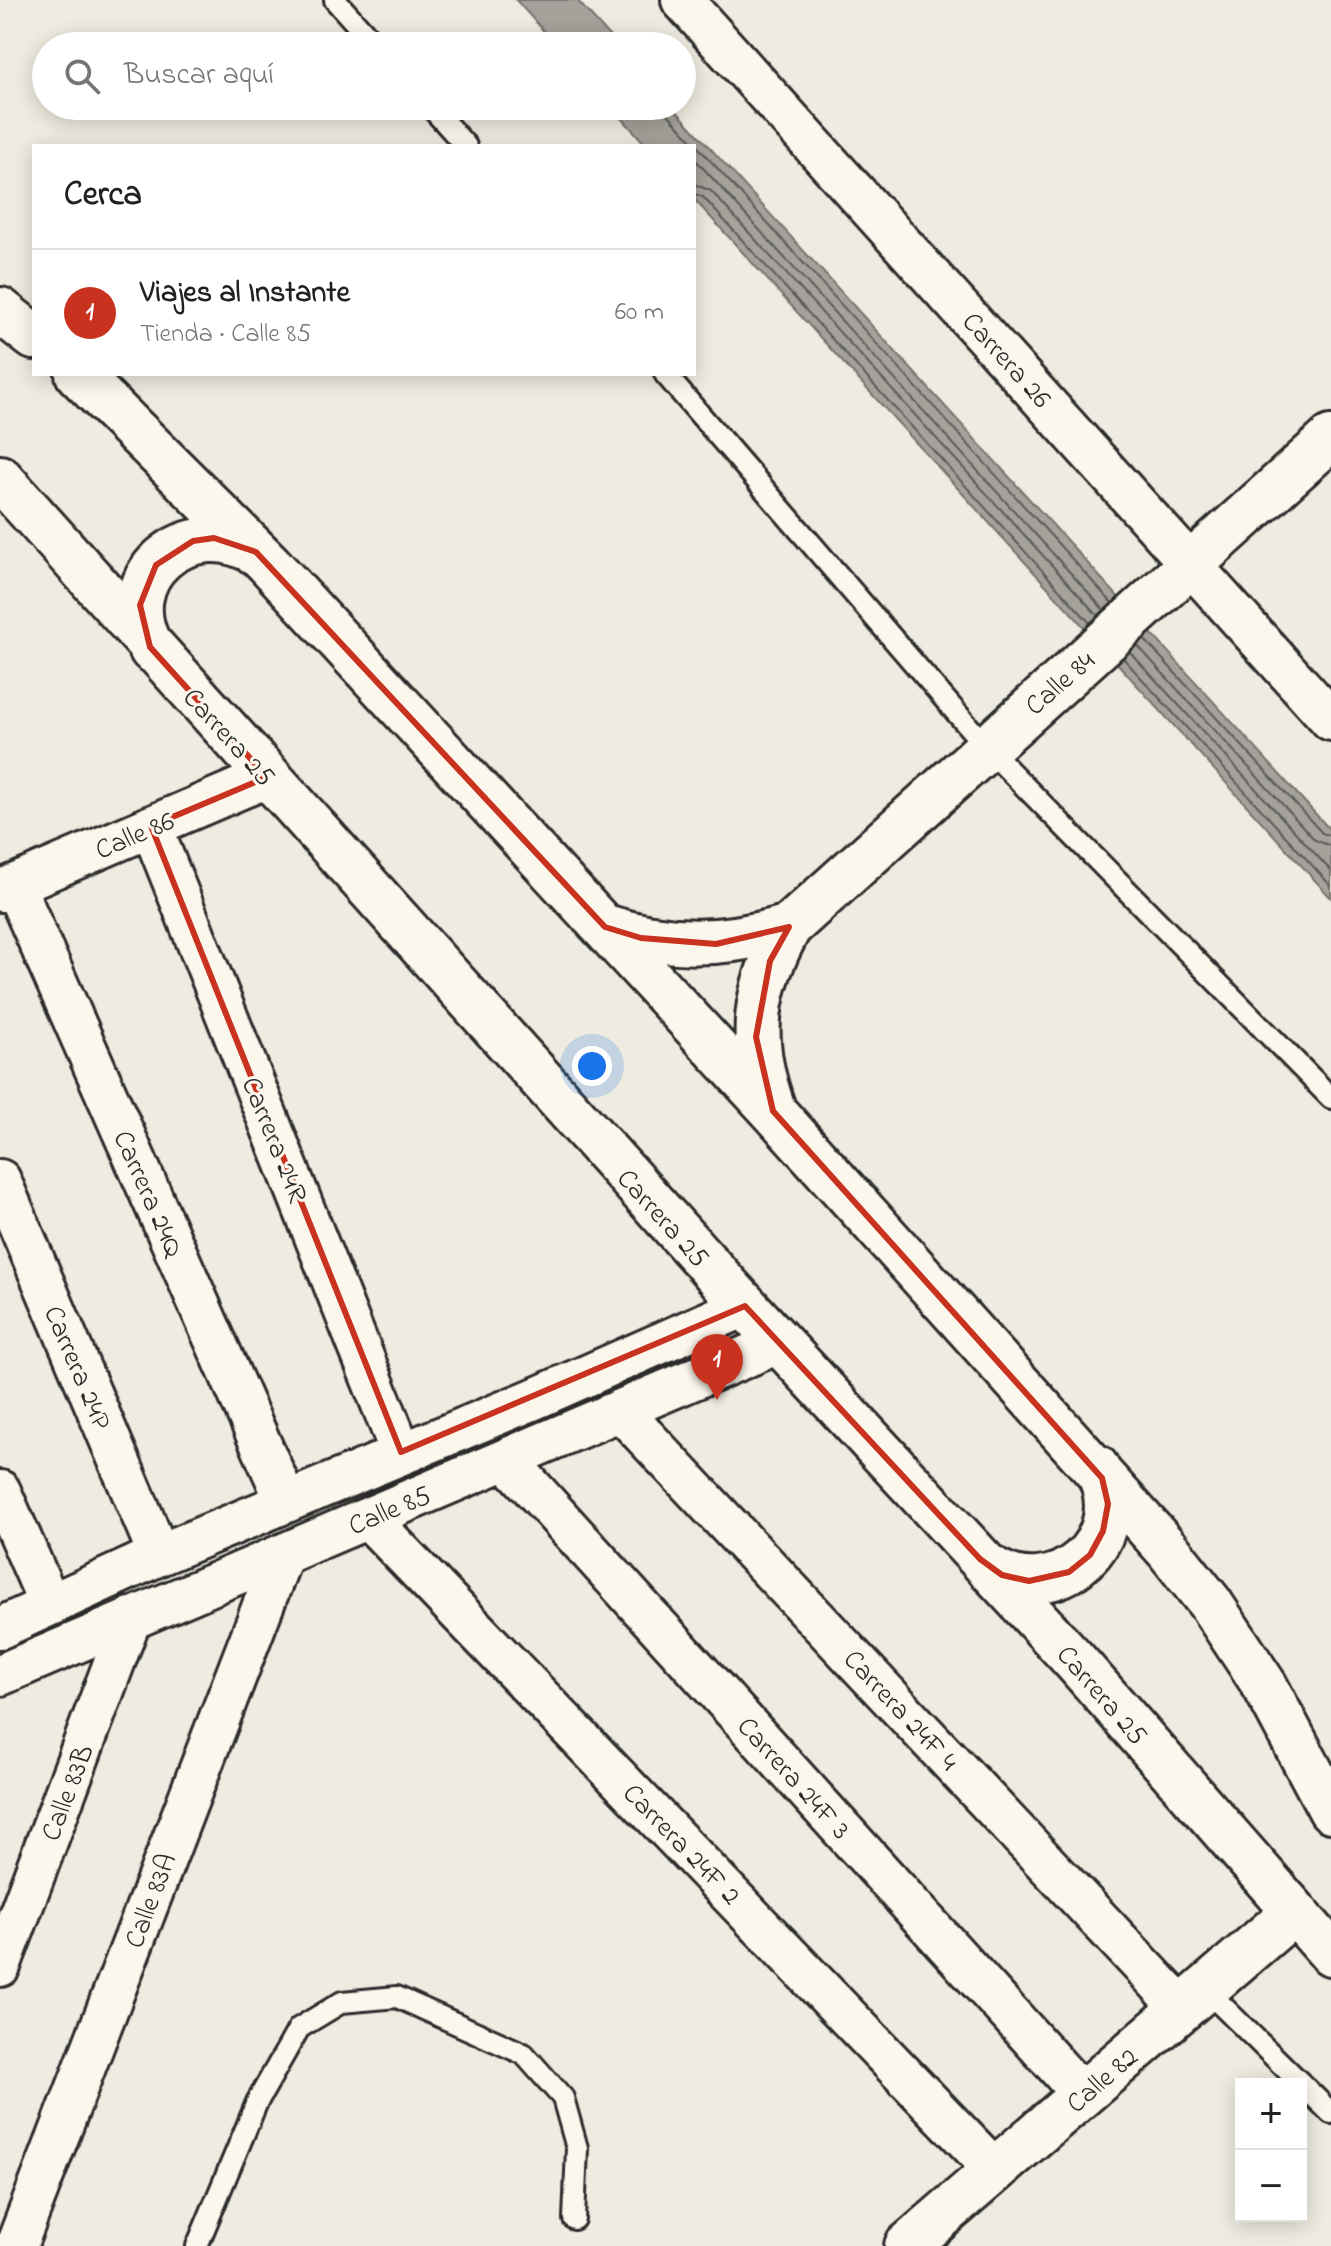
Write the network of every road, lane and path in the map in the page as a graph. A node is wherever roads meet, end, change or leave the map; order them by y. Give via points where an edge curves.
1 (335, 0) edge
2 (682, 0) edge
3 (364, 32) edge
4 (443, 120) edge
5 (464, 144) edge
6 (0, 310) edge
7 (32, 335) edge
8 (80, 376) edge
9 (667, 376) edge
10 (1331, 438) edge
11 (0, 478) edge
12 (1192, 562) junction
13 (268, 563) junction
14 (164, 664) junction
15 (1331, 720) edge
16 (986, 747) junction
17 (267, 777) junction
18 (151, 826) junction
19 (7, 888) edge
20 (605, 927) junction
21 (789, 927) junction
22 (1331, 1098) edge
23 (773, 1111) junction
24 (0, 1180) edge
25 (745, 1306) junction
26 (778, 1343) junction
27 (620, 1410) junction
28 (401, 1452) junction
29 (506, 1459) junction
30 (1095, 1466) junction
31 (0, 1491) edge
32 (286, 1501) junction
33 (368, 1518) junction
34 (283, 1554) junction
35 (159, 1555) junction
36 (980, 1559) junction
37 (50, 1605) junction
38 (131, 1618) junction
39 (0, 1628) edge
40 (0, 1675) edge
41 (1331, 1810) edge
42 (1294, 1912) junction
43 (1331, 1953) edge
44 (0, 1966) edge
45 (1194, 1999) junction
46 (1083, 2095) junction
47 (1331, 2113) edge
48 (995, 2170) junction
49 (574, 2219) dead end
50 (16, 2246) edge
51 (197, 2246) edge
52 (907, 2246) edge

1 - 3 lane
2 - 12 street, Carrera 26
4 - 5 lane
6 - 7 main road
8 - 13 main road
9 - 16 lane
10 - 12 main road, Calle 84
11 - 14 main road, Carrera 25
12 - 15 street, Carrera 26
12 - 16 main road, Calle 84
13 - 14 main road via 236,542 214,538 172,550 156,565 140,605 150,647
13 - 20 main road
14 - 17 main road, Carrera 25
16 - 21 main road, Calle 84
16 - 22 lane
17 - 18 street, Calle 86
17 - 25 main road, Carrera 25
18 - 19 street, Calle 86
18 - 28 street, Carrera 24R
19 - 32 street, Carrera 24Q
20 - 21 main road, Calle 84 via 641,938 703,944
20 - 23 main road
21 - 23 main road, Calle 84 via 770,961 759,998 756,1037
23 - 30 main road
24 - 35 street, Carrera 24P
25 - 26 main road, Carrera 25
25 - 28 street
26 - 27 street, Calle 85
26 - 36 main road, Carrera 25
27 - 29 street, Calle 85
27 - 45 street, Carrera 24F 4
28 - 32 street
29 - 33 street, Calle 85
29 - 46 street, Carrera 24F 3
30 - 36 main road via 1106,1491 1107,1518 1098,1543 1080,1564 1056,1577 1029,1581 1002,1575
30 - 41 main road via 1210,1603 1265,1686
31 - 37 street
32 - 35 street
33 - 34 street, Calle 85
33 - 48 street, Carrera 24F 2
34 - 38 street, Calle 85
34 - 50 street, Calle 83A
35 - 37 street
36 - 42 main road, Carrera 25
37 - 39 street
38 - 40 street, Calle 85
38 - 44 street, Calle 83B
42 - 43 main road, Carrera 25
42 - 45 main road, Calle 82
45 - 46 main road, Calle 82
45 - 47 lane
46 - 48 main road, Calle 82
48 - 52 main road, Calle 82
49 - 51 lane via 577,2148 563,2098 524,2054 397,1997 342,2002 299,2028 257,2102

